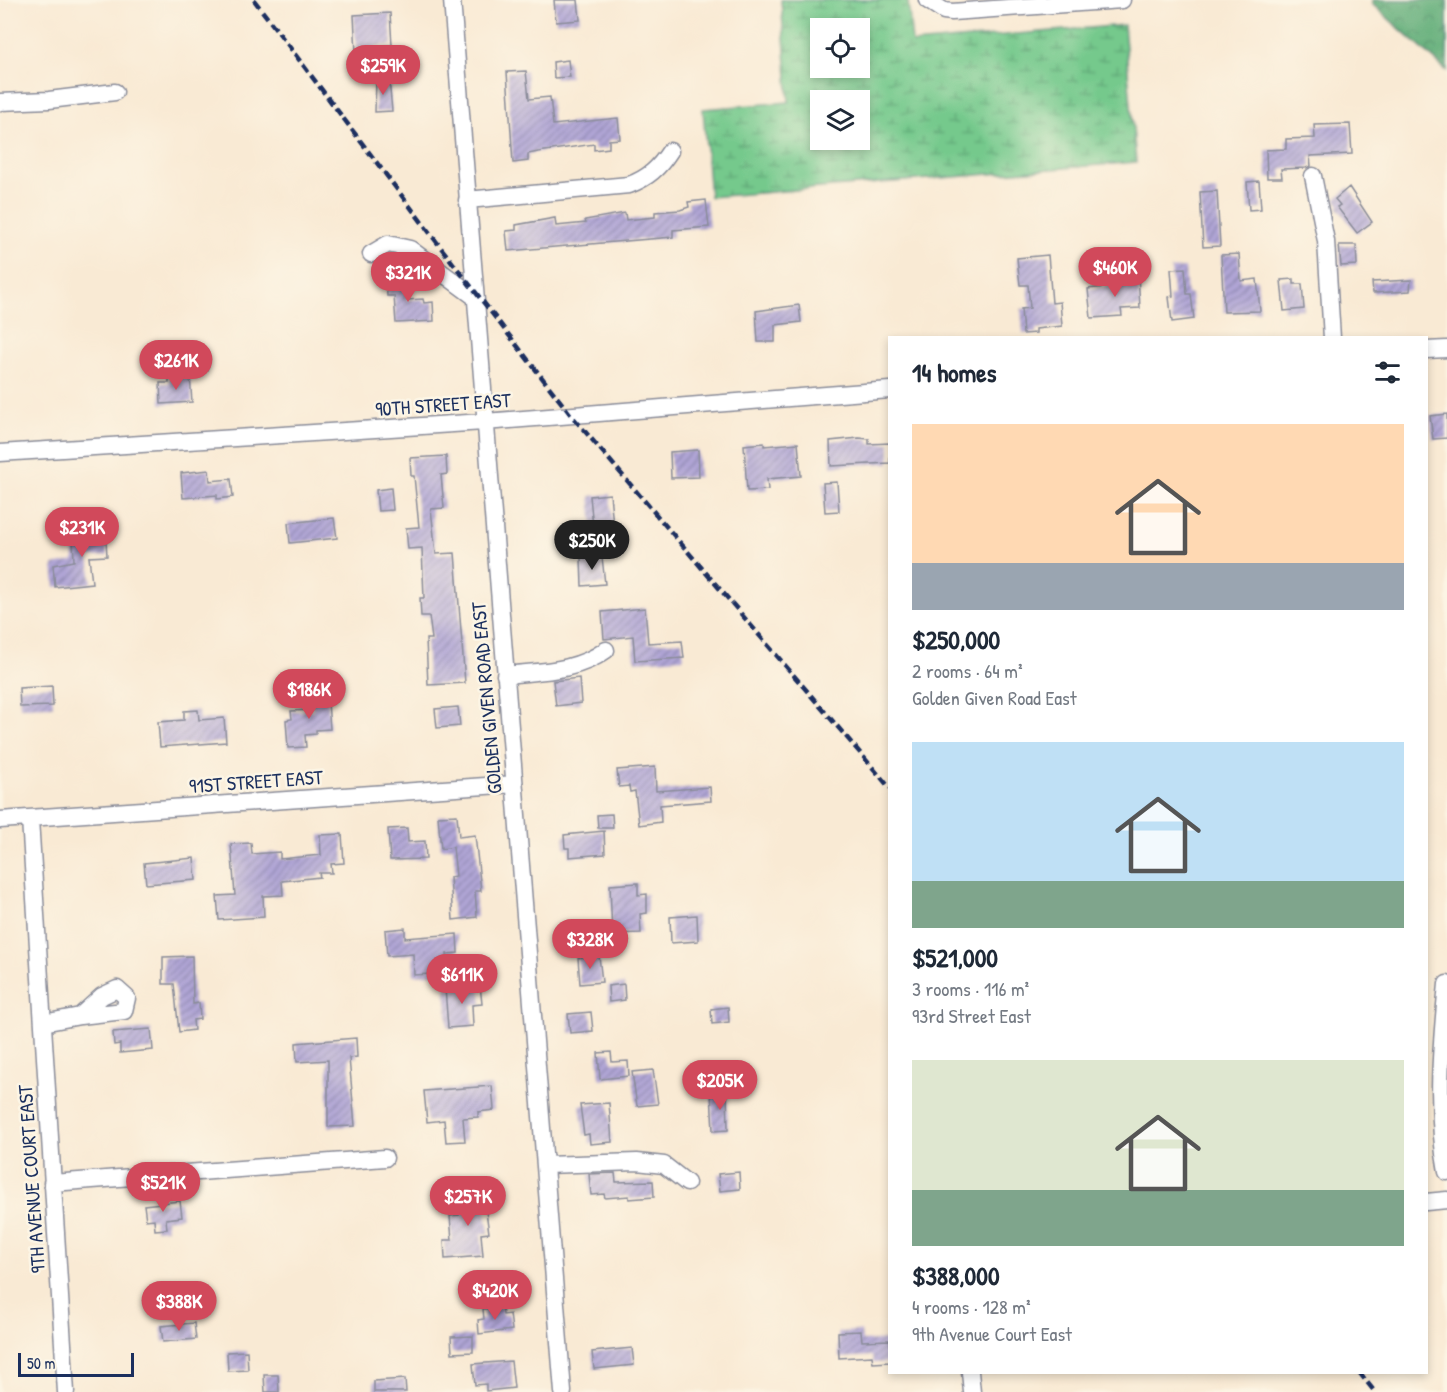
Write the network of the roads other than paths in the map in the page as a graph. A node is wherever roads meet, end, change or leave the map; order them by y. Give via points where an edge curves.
1 (452, 0) edge
2 (927, 0) edge
3 (1122, 0) edge
4 (115, 92) dead end
5 (0, 102) edge
6 (670, 151) dead end
7 (1313, 176) dead end
8 (467, 200) junction
9 (371, 254) dead end
10 (475, 297) junction
11 (1332, 336) edge
12 (1447, 349) edge
13 (1428, 350) edge
14 (888, 390) edge
15 (484, 422) junction
16 (0, 453) edge
17 (606, 651) dead end
18 (505, 675) junction
19 (514, 784) junction
20 (30, 819) junction
21 (0, 820) edge
22 (1447, 984) edge
23 (80, 1016) dead end
24 (43, 1023) junction
25 (385, 1158) dead end
26 (544, 1165) junction
27 (1447, 1172) edge
28 (52, 1183) junction
29 (687, 1183) dead end
30 (1447, 1200) edge
31 (1428, 1202) edge
32 (970, 1374) edge
33 (66, 1392) edge
34 (563, 1392) edge
35 (972, 1392) edge

1 - 8 street, GOLDEN GIVEN ROAD EAST
2 - 3 street via 952,12
4 - 5 street
6 - 8 street via 660,167 629,185
7 - 11 street via 1326,241
8 - 10 street, GOLDEN GIVEN ROAD EAST
9 - 10 street via 388,244 410,249
10 - 15 street, GOLDEN GIVEN ROAD EAST
12 - 13 street
14 - 15 street, 90TH STREET EAST
15 - 16 street, 90TH STREET EAST
15 - 18 street, GOLDEN GIVEN ROAD EAST
17 - 18 street via 574,667
18 - 19 street, GOLDEN GIVEN ROAD EAST
19 - 20 street, 91ST STREET EAST
19 - 26 street, GOLDEN GIVEN ROAD EAST
20 - 21 street, 91ST STREET EAST
20 - 24 street, 9TH AVENUE COURT EAST
22 - 27 street via 1440,1087
23 - 24 street
24 - 28 street, 9TH AVENUE COURT EAST
25 - 28 street
26 - 29 street via 664,1165
26 - 34 street, GOLDEN GIVEN ROAD EAST
28 - 33 street, 9TH AVENUE COURT EAST
30 - 31 street
32 - 35 street

